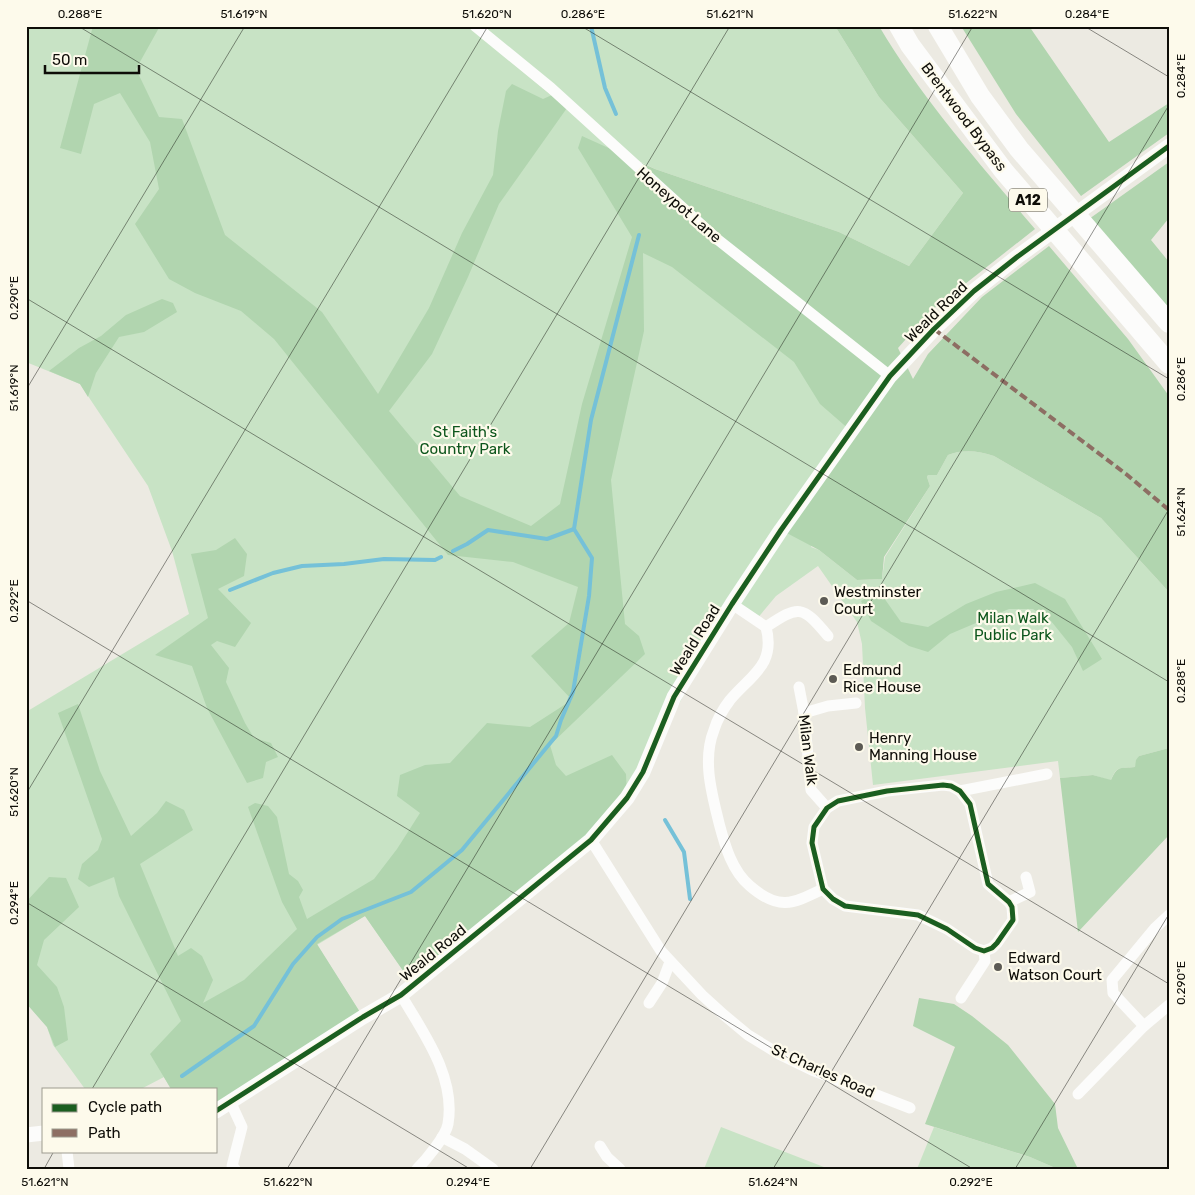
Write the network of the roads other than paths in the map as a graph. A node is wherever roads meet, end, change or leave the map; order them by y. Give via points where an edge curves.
1 (476, 26) edge
2 (899, 26) edge
3 (938, 26) edge
4 (1169, 146) edge
5 (1169, 323) edge
6 (1169, 364) edge
7 (890, 376) junction
8 (732, 604) junction
9 (766, 627) junction
10 (828, 636) dead end
11 (799, 687) dead end
12 (856, 703) dead end
13 (804, 714) junction
14 (1047, 774) dead end
15 (960, 791) junction
16 (827, 808) junction
17 (591, 840) junction
18 (1026, 877) dead end
19 (822, 889) junction
20 (1009, 902) junction
21 (1169, 915) edge
22 (984, 951) junction
23 (670, 962) junction
24 (401, 995) junction
25 (961, 998) dead end
26 (650, 1003) dead end
27 (1169, 1005) edge
28 (1144, 1026) junction
29 (1078, 1094) dead end
30 (230, 1101) junction
31 (910, 1108) dead end
32 (218, 1110) edge
33 (42, 1133) edge
34 (26, 1135) edge
35 (442, 1137) junction
36 (600, 1146) dead end
37 (67, 1152) edge
38 (69, 1169) edge
39 (235, 1169) edge
40 (417, 1169) edge
41 (493, 1169) edge
42 (620, 1169) edge

1 - 7 street, Honeypot Lane via 551,88 717,239
2 - 6 highway, Brentwood Bypass / A12 via 1003,170
3 - 5 highway, Brentwood Bypass / A12 via 980,96 1019,149
4 - 7 street, Weald Road via 974,291
7 - 8 street, Weald Road
8 - 9 street
8 - 17 street, Weald Road via 674,697 643,772 627,798
9 - 10 street via 796,610 814,619
9 - 19 street via 768,653 759,671 729,701 713,731 708,765 714,800 723,838 736,871 755,890 779,903 793,902
11 - 13 street, Milan Walk
12 - 13 street via 828,706
13 - 16 street, Milan Walk via 811,790
14 - 15 street
15 - 16 street via 943,785 887,791 838,801
15 - 20 street via 970,804 988,884
16 - 19 street via 814,826 812,843
17 - 23 street, St Charles Road
17 - 24 street, Weald Road
18 - 20 street via 1030,892
19 - 22 street via 845,906 918,915
20 - 22 street via 1013,920 997,943
21 - 28 street via 1112,980 1113,993
22 - 25 street via 985,961
23 - 26 street
23 - 31 street, St Charles Road via 724,1015 779,1054
24 - 30 street, Weald Road
24 - 35 street via 434,1052 447,1088 448,1126
27 - 28 street
28 - 29 street
30 - 32 street, Weald Road
30 - 39 street via 242,1127 232,1166
33 - 34 street
35 - 40 street
35 - 41 street
36 - 42 street
37 - 38 street

